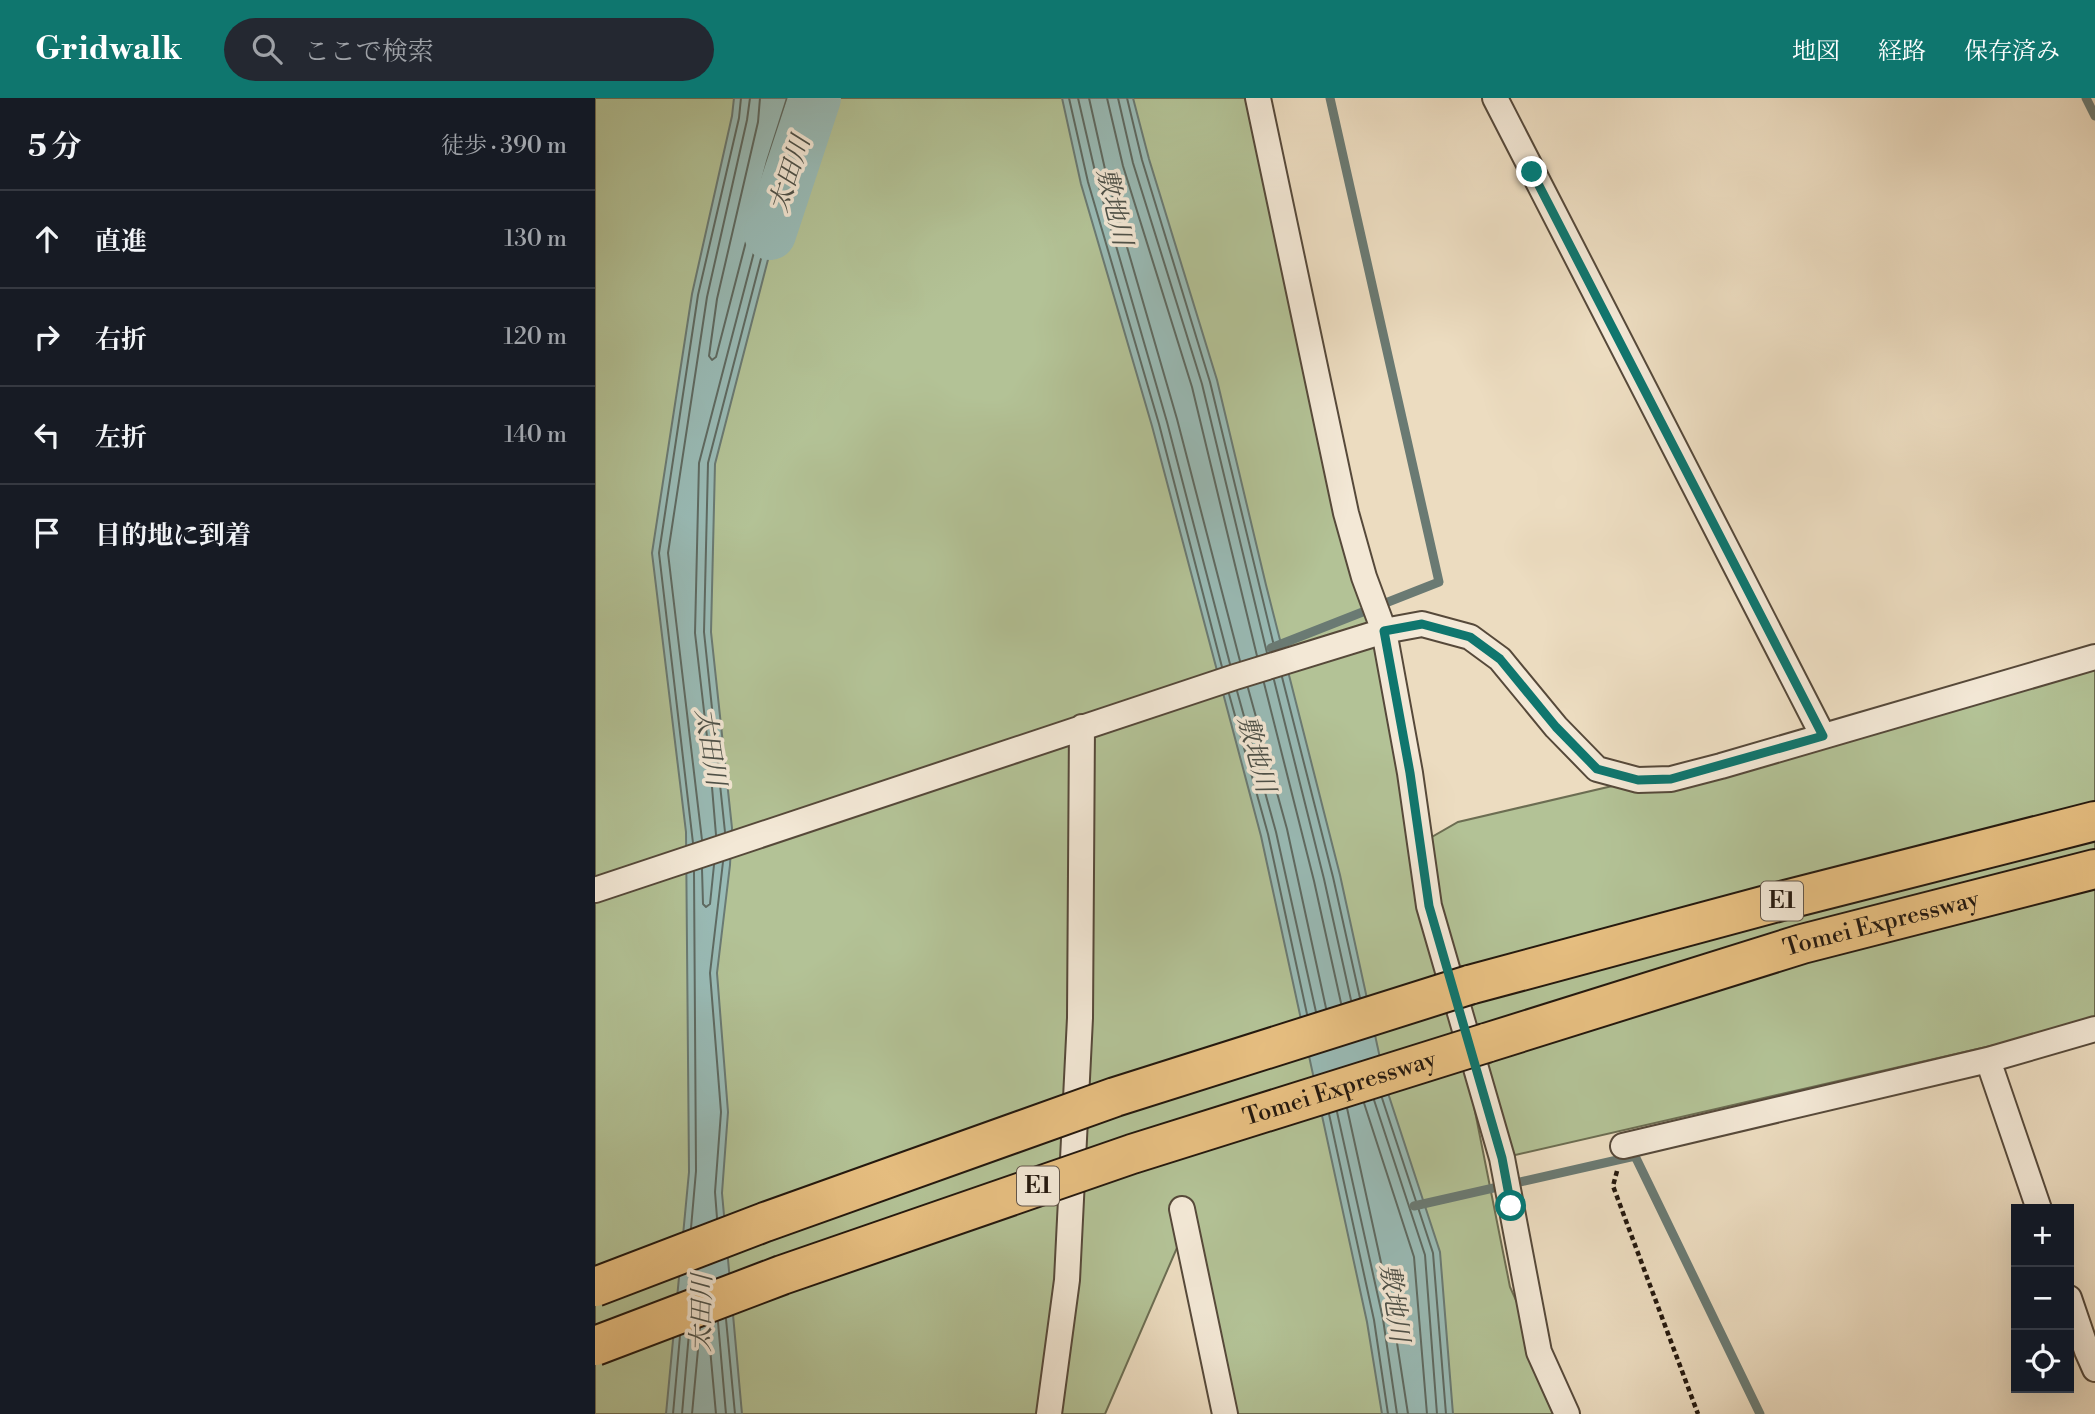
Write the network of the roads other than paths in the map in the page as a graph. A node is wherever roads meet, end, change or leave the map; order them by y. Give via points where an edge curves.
1 (1258, 98) edge
2 (1495, 98) edge
3 (1384, 631) junction
4 (2095, 657) edge
5 (1081, 727) junction
6 (1823, 736) junction
7 (2095, 821) edge
8 (2095, 869) edge
9 (595, 890) edge
10 (2095, 1029) edge
11 (1988, 1060) junction
12 (1623, 1146) road end
13 (2037, 1204) edge
14 (1182, 1209) dead end
15 (595, 1287) edge
16 (2074, 1313) edge
17 (595, 1346) edge
18 (2095, 1368) edge
19 (1049, 1414) edge
20 (1225, 1414) edge
21 (1567, 1414) edge

1 - 3 street via 1346,513
2 - 6 street
3 - 5 street
3 - 6 street via 1422,624 1470,637 1500,659 1597,769 1638,780 1671,779
3 - 21 street via 1429,906 1502,1158 1539,1352
4 - 6 street
5 - 9 street
5 - 19 street via 1080,1018 1066,1280
7 - 15 highway, Tomei Expressway / E1, bridge via 1469,985 1115,1097
8 - 17 highway, Tomei Expressway / E1, bridge via 1802,944 1119,1158 782,1275
10 - 11 street
11 - 12 street
11 - 13 street
14 - 20 street
16 - 18 street

